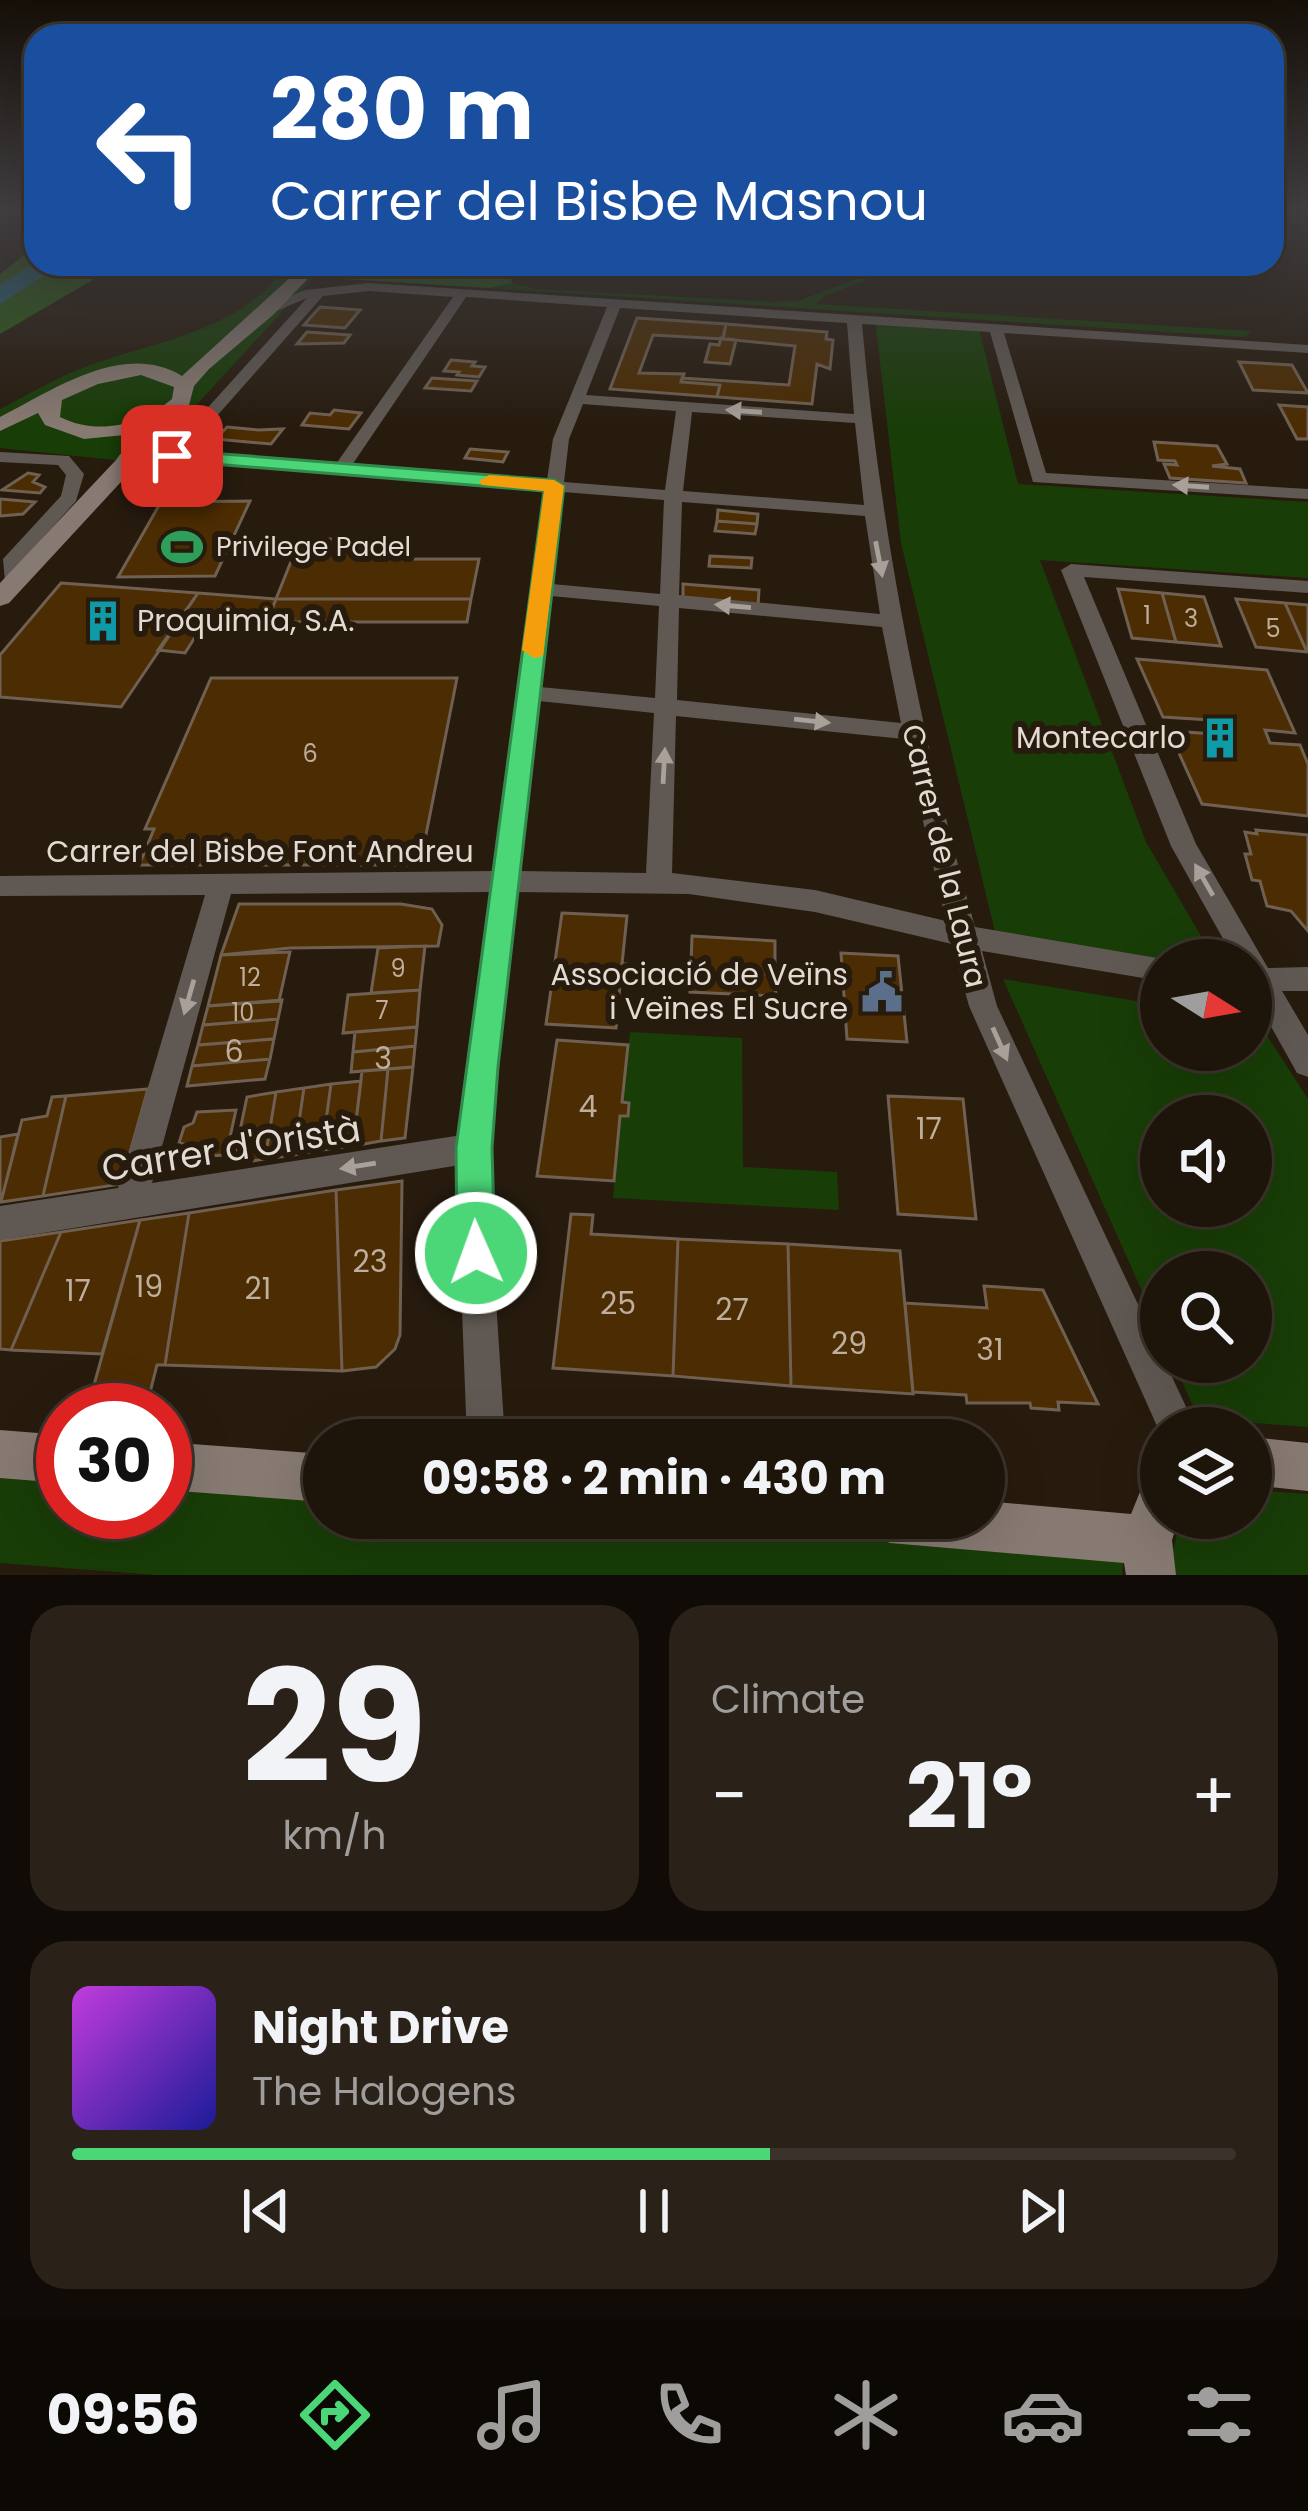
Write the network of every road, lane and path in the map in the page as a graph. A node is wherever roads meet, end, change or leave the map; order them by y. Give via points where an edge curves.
1 (296, 282) edge
2 (462, 293) junction
3 (318, 294) dead end
4 (615, 303) junction
5 (266, 311) junction
6 (854, 317) junction
7 (994, 326) junction
8 (223, 345) junction
9 (1306, 347) edge
10 (149, 371) junction
11 (184, 385) junction
12 (576, 399) junction
13 (53, 401) junction
14 (685, 406) junction
15 (861, 419) junction
16 (154, 421) junction
17 (0, 425) edge
18 (66, 429) junction
19 (96, 433) junction
20 (0, 440) edge
21 (0, 457) edge
22 (124, 465) junction
23 (341, 469) junction
24 (554, 486) junction
25 (1308, 494) edge
26 (674, 496) junction
27 (870, 511) junction
28 (1308, 587) edge
29 (542, 589) junction
30 (8, 590) edge
31 (669, 600) junction
32 (891, 621) junction
33 (529, 693) junction
34 (667, 706) junction
35 (911, 732) junction
36 (659, 882) junction
37 (506, 883) junction
38 (221, 885) junction
39 (0, 886) edge
40 (960, 934) junction
41 (1234, 939) edge
42 (1140, 965) edge
43 (1308, 979) edge
44 (1272, 980) edge
45 (1272, 1005) edge
46 (1308, 1063) edge
47 (474, 1148) junction
48 (130, 1204) junction
49 (0, 1223) edge
50 (1167, 1407) edge
51 (485, 1419) edge
52 (0, 1454) edge
53 (36, 1457) edge
54 (1272, 1463) edge
55 (1308, 1466) edge
56 (192, 1468) edge
57 (303, 1476) edge
58 (1005, 1527) edge
59 (1140, 1537) edge

1 - 5 street
2 - 4 street
2 - 5 street via 356,287 305,294
2 - 23 street
3 - 23 street via 172,456
4 - 6 street
4 - 12 street
5 - 8 street
6 - 7 street
6 - 15 street, Carrer de la Laura
7 - 9 street
25 -> 7 street via 1039,478
8 - 10 street
8 - 11 street
10 - 11 street
10 - 13 street via 97,376
11 - 16 street via 179,405
12 - 14 street
12 - 24 street
13 - 17 street
13 - 18 street via 50,417
15 -> 14 street
14 - 26 street
15 - 27 street, Carrer de la Laura
16 - 19 street
16 - 22 street
18 - 19 street
18 - 20 street
19 - 22 street via 114,441
21 - 30 street via 63,460 76,474 70,497 13,559
22 - 30 street
23 - 24 street
24 - 26 street
24 - 29 street
26 - 27 street
26 - 31 street
27 -> 32 street, Carrer de la Laura
41 -> 28 street via 1184,846 1071,570
29 - 31 street
29 - 33 street
32 -> 31 street
31 - 34 street
32 - 35 street, Carrer de la Laura
33 - 34 street
33 - 37 street
34 -> 35 street
36 -> 34 street
35 - 40 street, Carrer de la Laura
36 - 37 street, Carrer del Bisbe Font Andreu
36 - 40 street, Carrer del Bisbe Font Andreu via 815,901
37 - 38 street, Carrer del Bisbe Font Andreu
37 - 47 street
38 - 39 street, Carrer del Bisbe Font Andreu
38 -> 48 street
40 - 42 street, Carrer del Bisbe Font Andreu
40 -> 50 street, Carrer de la Laura via 983,1006
43 - 44 street
45 - 46 street
47 -> 48 street, Carrer d'Oristà
47 - 51 street
48 - 49 street, Carrer d'Oristà
52 - 53 street
54 - 55 street
56 - 57 street
58 - 59 street

